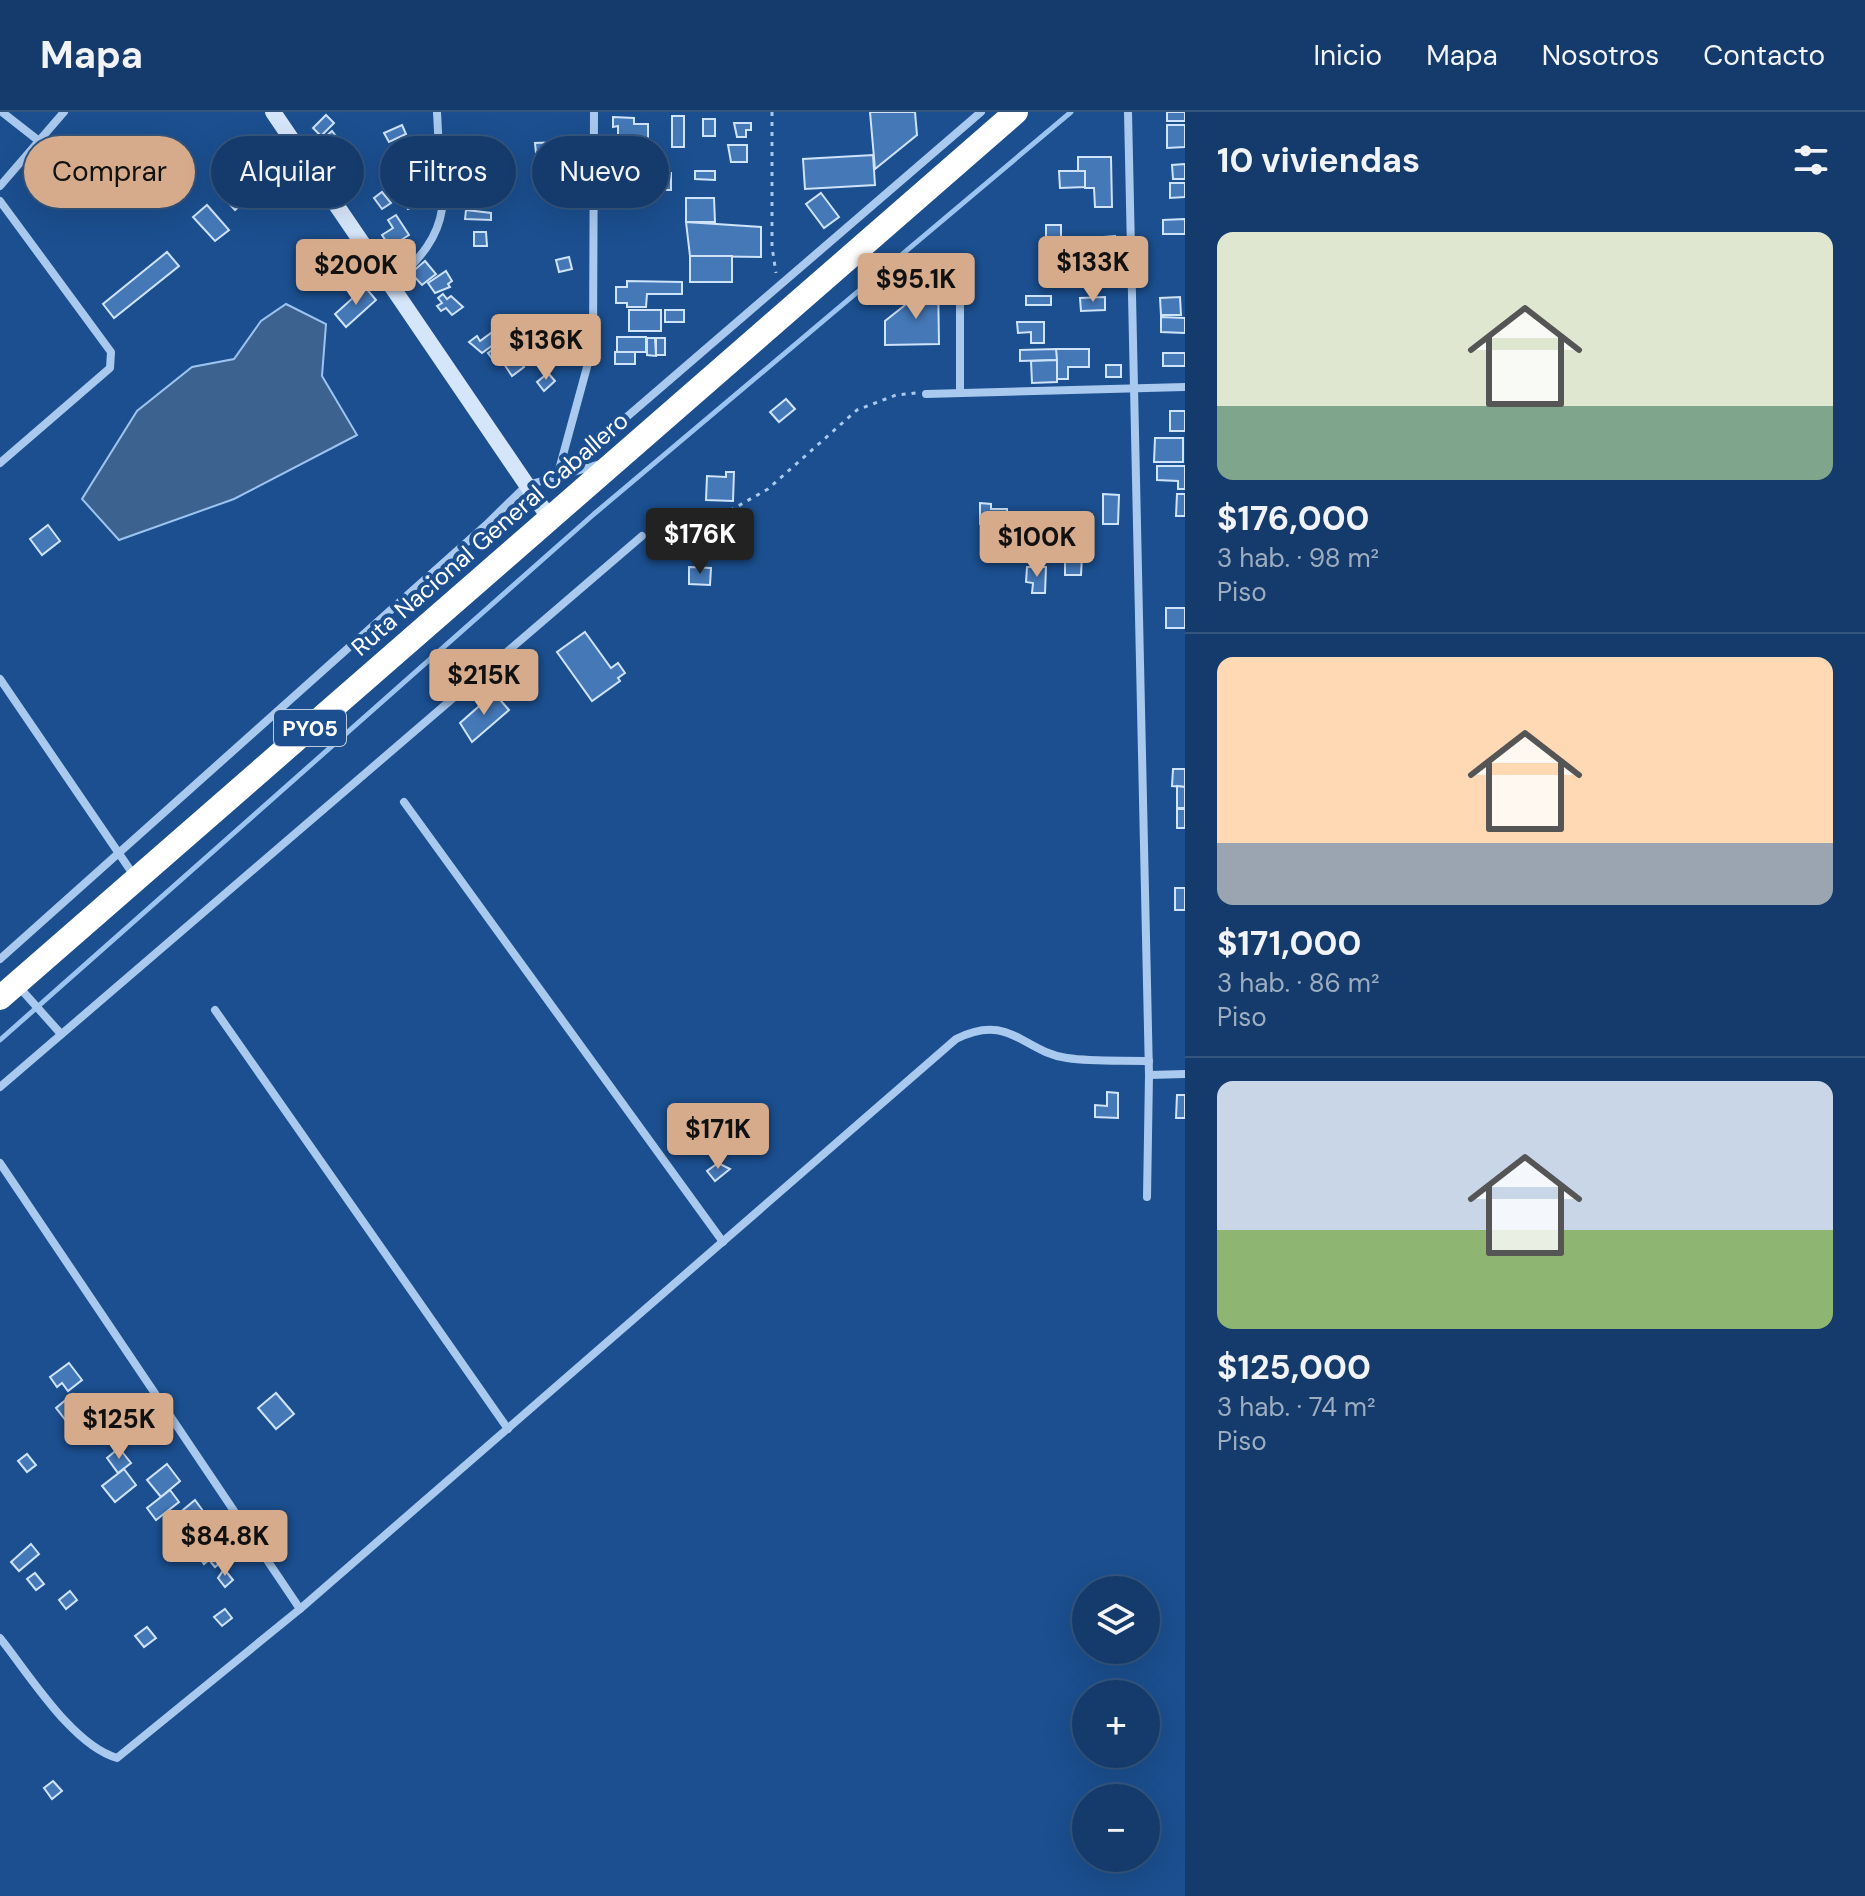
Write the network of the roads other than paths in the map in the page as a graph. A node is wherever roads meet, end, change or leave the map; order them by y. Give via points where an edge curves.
1 (2, 112) edge
2 (64, 112) edge
3 (273, 112) edge
4 (437, 112) edge
5 (594, 112) edge
6 (981, 112) edge
7 (1016, 112) edge
8 (1128, 112) edge
9 (33, 136) edge
10 (43, 136) edge
11 (24, 158) edge
12 (0, 186) edge
13 (0, 201) edge
14 (960, 272) dead end
15 (392, 287) junction
16 (1185, 387) edge
17 (1132, 388) junction
18 (960, 393) junction
19 (926, 394) road end
20 (619, 459) junction
21 (0, 463) edge
22 (557, 477) junction
23 (527, 485) junction
24 (550, 519) junction
25 (642, 536) road end
26 (0, 679) edge
27 (404, 802) dead end
28 (119, 853) junction
29 (137, 879) junction
30 (0, 959) edge
31 (16, 993) edge
32 (215, 1010) dead end
33 (61, 1034) junction
34 (1149, 1061) junction
35 (1185, 1074) edge
36 (1149, 1075) junction
37 (0, 1087) edge
38 (0, 1163) edge
39 (1147, 1197) dead end
40 (723, 1242) junction
41 (508, 1429) junction
42 (300, 1609) junction
43 (0, 1638) edge

1 - 9 street
2 - 10 street
3 - 15 street
4 - 15 street via 440,224 429,247
5 - 22 street via 593,345
6 - 22 street
7 - 20 highway, Ruta Nacional General Caballero / PY05
8 - 17 street
11 - 12 street
13 - 21 street via 111,352 110,368
14 - 18 street
15 - 23 street
16 - 17 street
17 - 18 street
17 - 34 street
18 - 19 street
20 - 22 street
20 - 24 highway, Ruta Nacional General Caballero / PY05
22 - 23 street
23 - 24 street
23 - 28 street
24 - 29 highway, Ruta Nacional General Caballero / PY05
25 - 33 street
26 - 28 street
27 - 40 street
28 - 29 street
28 - 30 street
29 - 31 highway, Ruta Nacional General Caballero / PY05
31 - 33 street
32 - 41 street
33 - 37 street
34 - 36 street
34 - 40 street via 1065,1058 1008,1032 974,1030 956,1039
35 - 36 street
36 - 39 street
38 - 42 street
40 - 41 street
41 - 42 street
42 - 43 street via 117,1758 104,1754 66,1721

